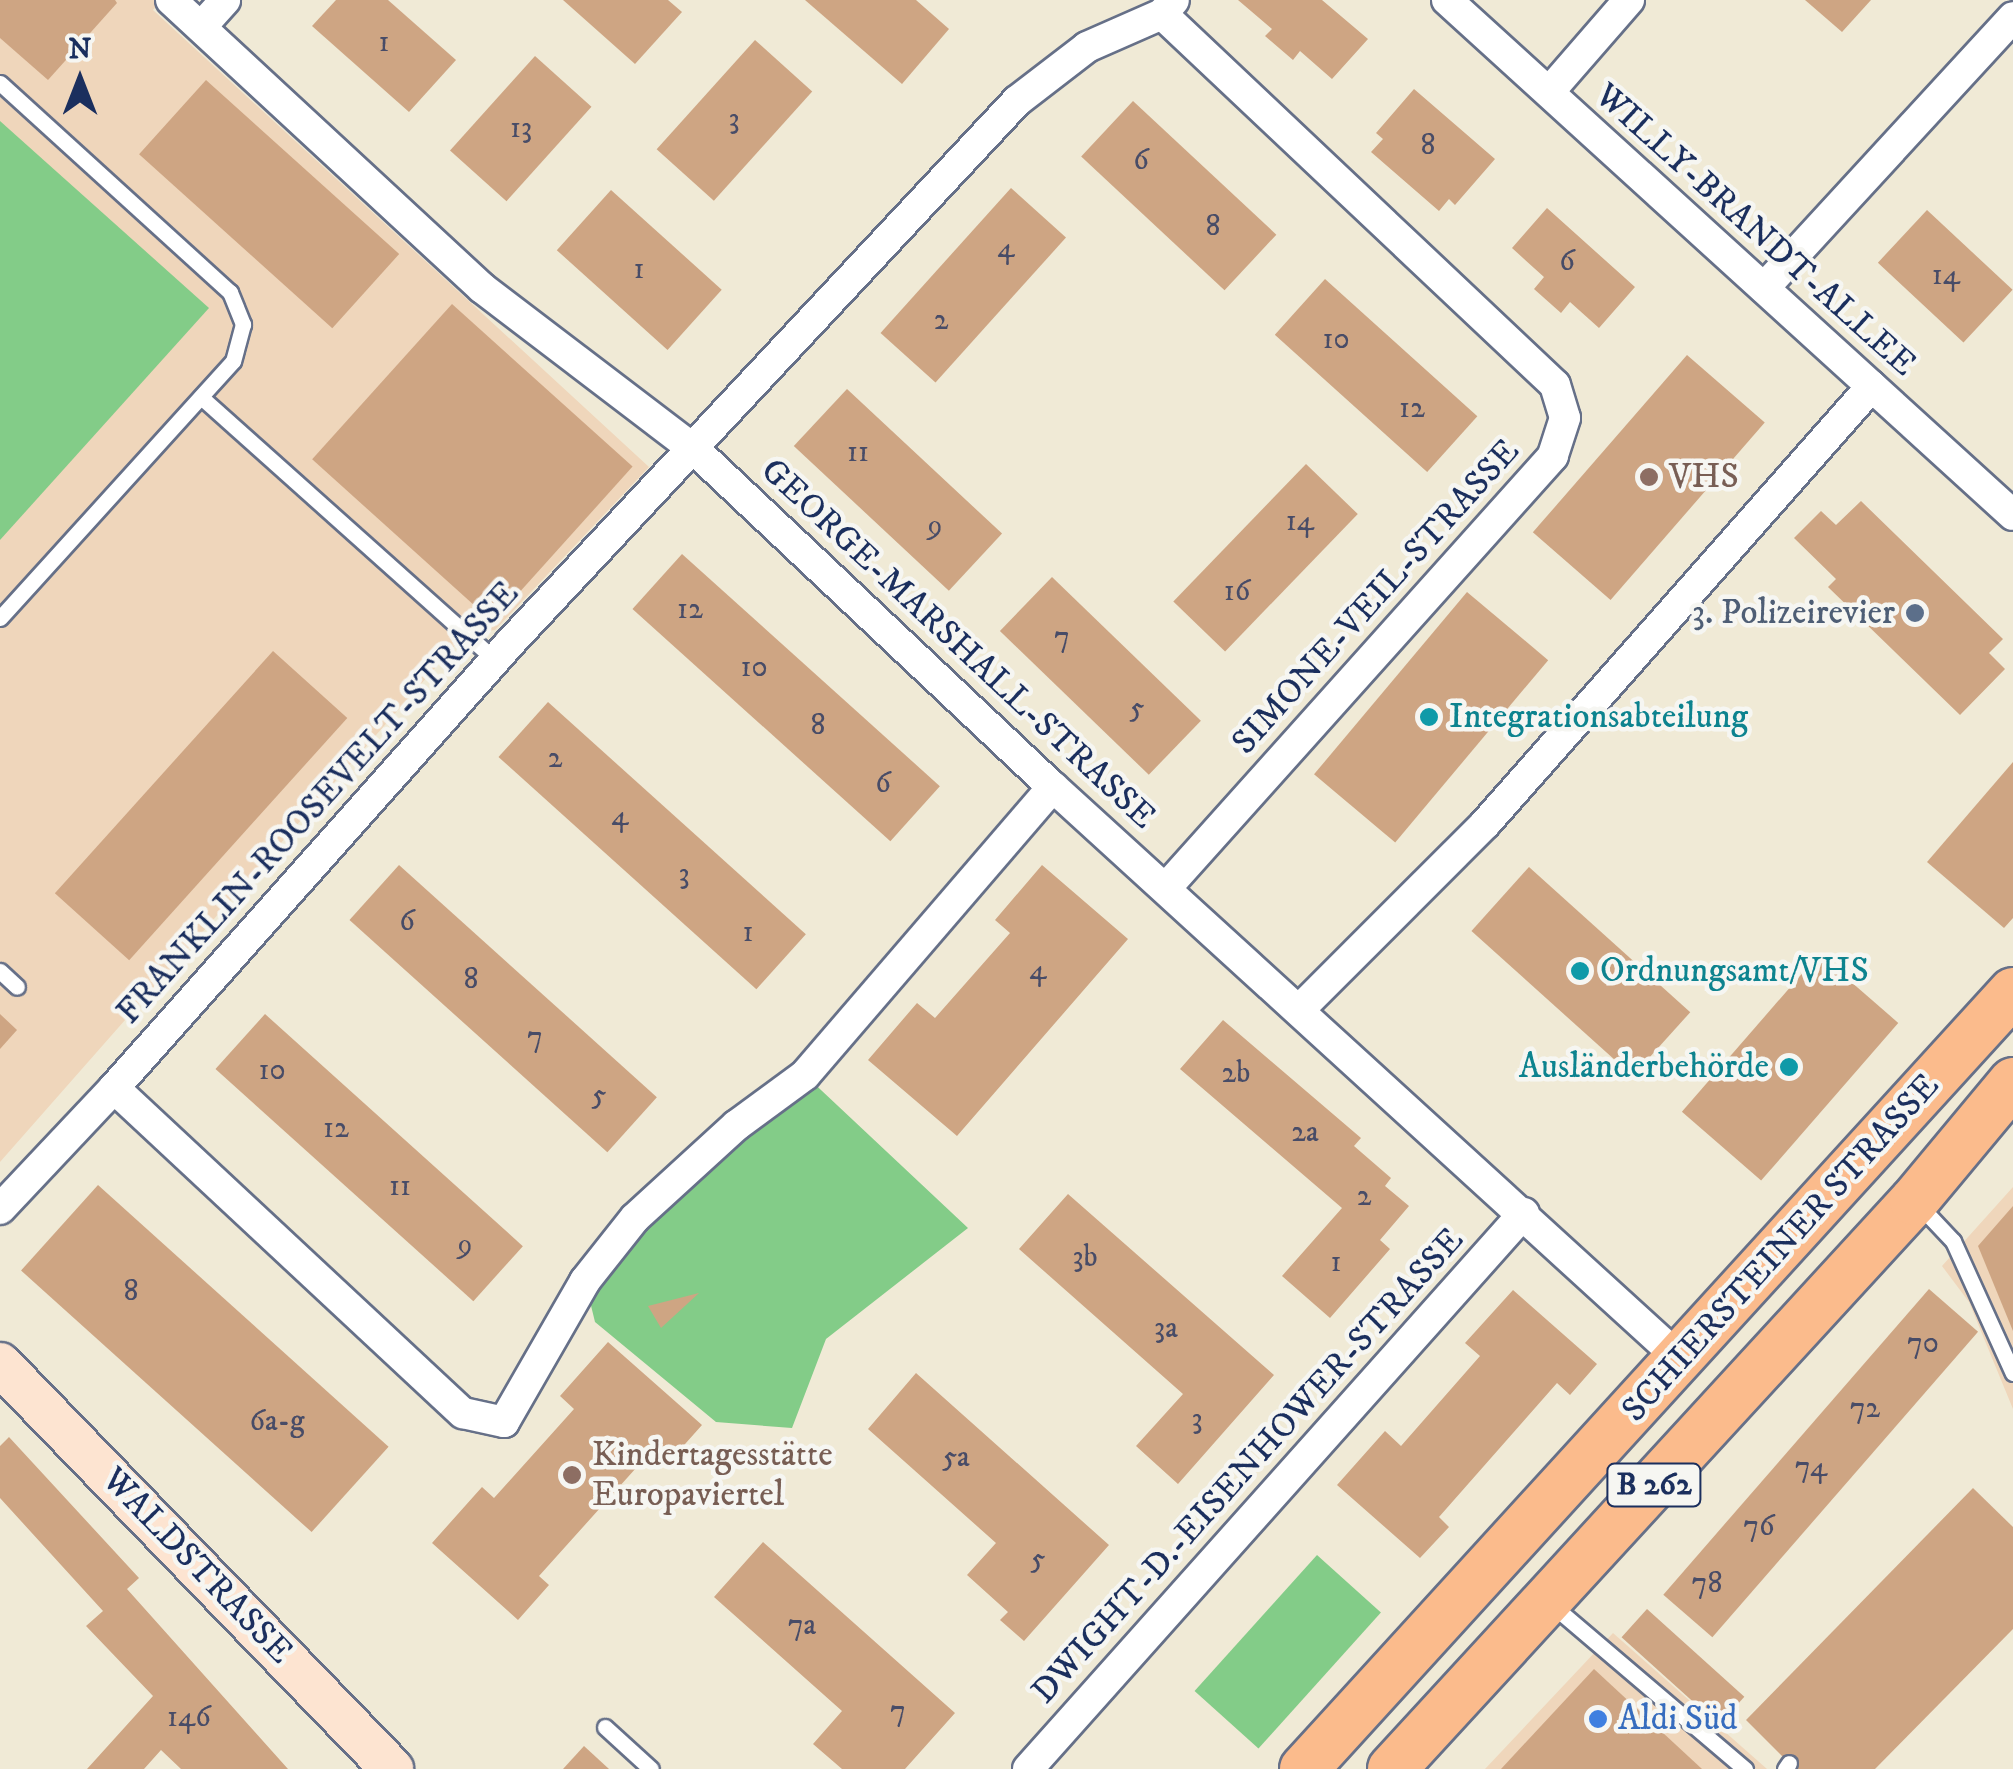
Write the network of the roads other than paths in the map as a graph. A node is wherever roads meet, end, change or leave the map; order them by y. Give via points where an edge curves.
1 (171, 0) edge
2 (225, 0) edge
3 (1447, 0) edge
4 (1628, 0) edge
5 (1168, 7) edge
6 (2013, 17) edge
7 (201, 27) junction
8 (0, 83) edge
9 (1549, 92) junction
10 (1764, 288) junction
11 (1872, 386) junction
12 (201, 397) junction
13 (695, 450) junction
14 (2013, 515) edge
15 (0, 618) edge
16 (495, 660) junction
17 (1053, 787) junction
18 (1166, 888) junction
19 (0, 972) edge
20 (17, 987) dead end
21 (2013, 992) edge
22 (1300, 1009) junction
23 (2013, 1082) edge
24 (114, 1088) junction
25 (1914, 1200) junction
26 (0, 1209) edge
27 (1524, 1213) junction
28 (1680, 1359) junction
29 (2013, 1372) edge
30 (7, 1384) edge
31 (1548, 1602) junction
32 (605, 1727) dead end
33 (392, 1769) edge
34 (651, 1769) edge
35 (1028, 1769) edge
36 (1304, 1769) edge
37 (1392, 1769) edge
38 (1745, 1769) edge

1 - 7 street, GEORGE-MARSHALL-STRASSE
2 - 7 street
3 - 9 street, WILLY-BRANDT-ALLEE
4 - 9 street
5 - 13 street, SIMONE-VEIL-STRASSE via 1087,47 1017,101
5 - 18 street, SIMONE-VEIL-STRASSE via 1555,385 1565,418 1553,456
6 - 10 street
7 - 13 street, GEORGE-MARSHALL-STRASSE via 482,288
8 - 12 lane via 230,292 243,324 233,361
9 - 10 street, WILLY-BRANDT-ALLEE
10 - 11 street, WILLY-BRANDT-ALLEE
11 - 14 street, WILLY-BRANDT-ALLEE
11 - 22 street via 1485,824
12 - 15 lane
12 - 16 lane
13 - 16 street, FRANKLIN-ROOSEVELT-STRASSE
13 - 17 street, GEORGE-MARSHALL-STRASSE
16 - 24 street, FRANKLIN-ROOSEVELT-STRASSE
17 - 18 street, GEORGE-MARSHALL-STRASSE
17 - 24 street via 806,1075 736,1125 636,1218 585,1281 504,1422 463,1413
18 - 22 street, GEORGE-MARSHALL-STRASSE
19 - 20 lane
21 - 28 main road, SCHIERSTEINER STRASSE / B 262
22 - 27 street, GEORGE-MARSHALL-STRASSE
23 - 25 main road, SCHIERSTEINER STRASSE / B 262
24 - 26 street, FRANKLIN-ROOSEVELT-STRASSE
25 - 29 lane via 1953,1241
25 - 31 main road, SCHIERSTEINER STRASSE / B 262
27 - 28 street, GEORGE-MARSHALL-STRASSE
27 - 35 street, DWIGHT-D.-EISENHOWER-STRASSE
28 - 36 main road, SCHIERSTEINER STRASSE / B 262
30 - 33 street, WALDSTRASSE
31 - 37 main road, SCHIERSTEINER STRASSE / B 262
31 - 38 lane
32 - 34 lane

